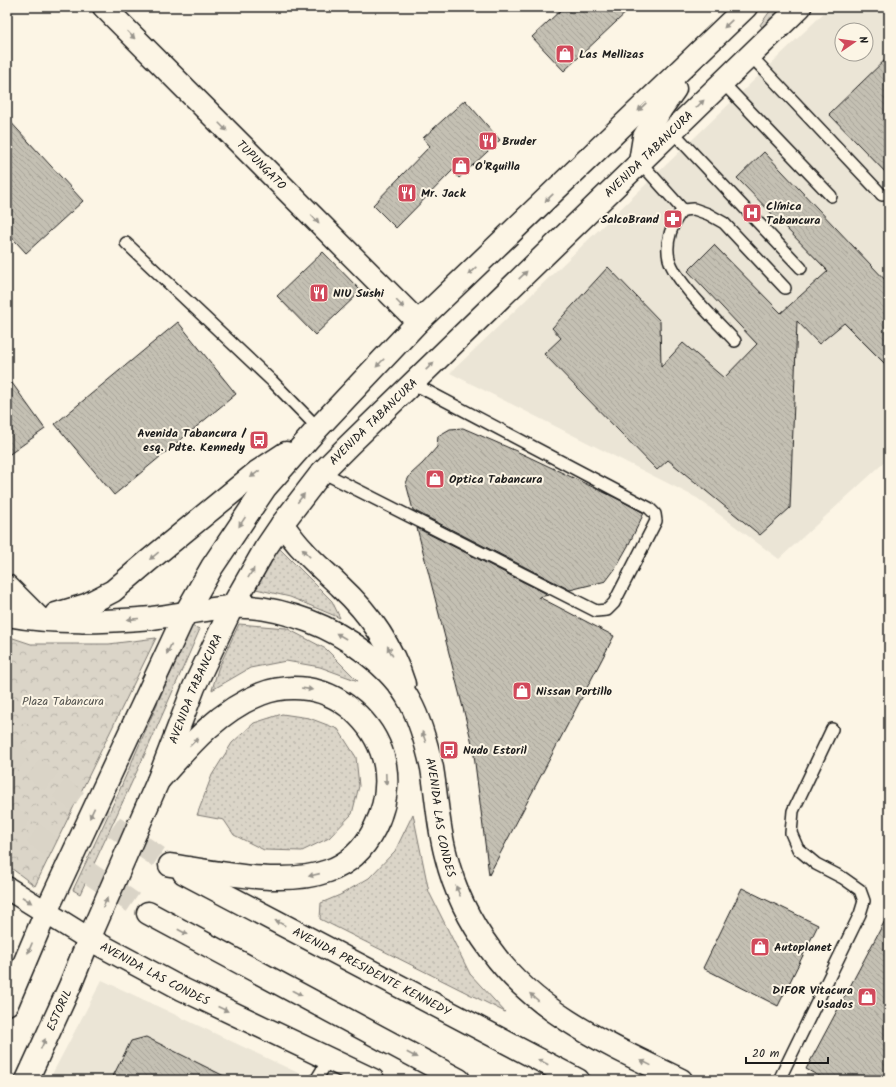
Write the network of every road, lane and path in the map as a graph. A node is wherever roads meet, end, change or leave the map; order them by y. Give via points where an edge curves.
1 (104, 7) edge
2 (746, 7) edge
3 (800, 7) edge
4 (710, 41) junction
5 (751, 56) junction
6 (722, 82) junction
7 (672, 131) junction
8 (640, 162) junction
9 (882, 195) dead end
10 (831, 196) dead end
11 (683, 210) junction
12 (126, 243) dead end
13 (801, 268) dead end
14 (785, 288) dead end
15 (418, 322) junction
16 (735, 341) dead end
17 (412, 383) junction
18 (314, 433) junction
19 (322, 472) junction
20 (282, 524) junction
21 (7, 586) edge
22 (232, 607) junction
23 (185, 614) junction
24 (7, 615) edge
25 (40, 619) junction
26 (409, 701) junction
27 (832, 729) dead end
28 (158, 781) junction
29 (7, 888) edge
30 (46, 912) junction
31 (148, 914) tunnel mouth
32 (89, 939) junction
33 (9, 993) edge
34 (328, 1059) junction
35 (349, 1075) edge
36 (27, 1080) edge
37 (316, 1080) edge
38 (373, 1080) edge
39 (459, 1080) edge
40 (578, 1080) edge
41 (681, 1080) edge
42 (779, 1080) edge

1 -> 15 main road, TUPUNGATO
2 -> 4 main road
3 - 5 main road, AVENIDA TABANCURA
4 - 8 main road via 644,137
4 -> 15 main road
5 - 6 main road, AVENIDA TABANCURA
5 - 9 lane
7 -> 6 main road, AVENIDA TABANCURA
6 - 10 lane
7 - 8 main road, AVENIDA TABANCURA
7 - 13 lane
8 - 11 lane
17 -> 8 main road, AVENIDA TABANCURA
11 - 14 lane via 694,209 724,223
11 - 16 lane via 671,232 669,258 676,274
12 - 18 lane via 272,381
15 -> 18 main road
17 - 19 main road, AVENIDA TABANCURA
17 - 19 lane via 649,508 655,514 656,521 614,603 607,610 596,611
18 -> 23 main road via 265,488 212,567
18 -> 25 main road via 257,472 113,591 86,605
20 -> 19 main road, AVENIDA TABANCURA
22 -> 20 main road, AVENIDA TABANCURA
26 -> 20 main road via 402,678 382,635 341,586 303,550
21 - 25 main road
22 - 23 main road, AVENIDA LAS CONDES
26 -> 22 main road, AVENIDA LAS CONDES via 378,664 349,641 329,630 285,613 261,608
22 - 28 main road, AVENIDA TABANCURA via 194,688
23 -> 25 main road, AVENIDA LAS CONDES via 84,622
23 -> 30 main road
24 - 25 main road, AVENIDA LAS CONDES
41 -> 26 main road, AVENIDA LAS CONDES via 585,1032 558,1015 522,987 488,948 465,907 446,857 439,826 432,769 426,744
27 - 42 lane via 793,811 791,833 798,849 816,864 860,890 864,901
32 -> 28 main road, AVENIDA TABANCURA
28 - 40 main road, AVENIDA PRESIDENTE KENNEDY via 210,726 245,702 262,694 279,689 298,688 329,695 340,701 363,720 380,749 385,765 384,799 374,830 358,852 345,863 329,871 301,878 242,875 168,863
29 -> 30 main road, AVENIDA LAS CONDES
30 - 32 main road, AVENIDA LAS CONDES
30 -> 33 main road
31 -> 39 main road
32 -> 34 main road, AVENIDA LAS CONDES via 182,989
36 -> 32 main road, ESTORIL
34 - 35 main road, AVENIDA LAS CONDES
34 - 37 lane
35 - 38 main road, AVENIDA LAS CONDES

